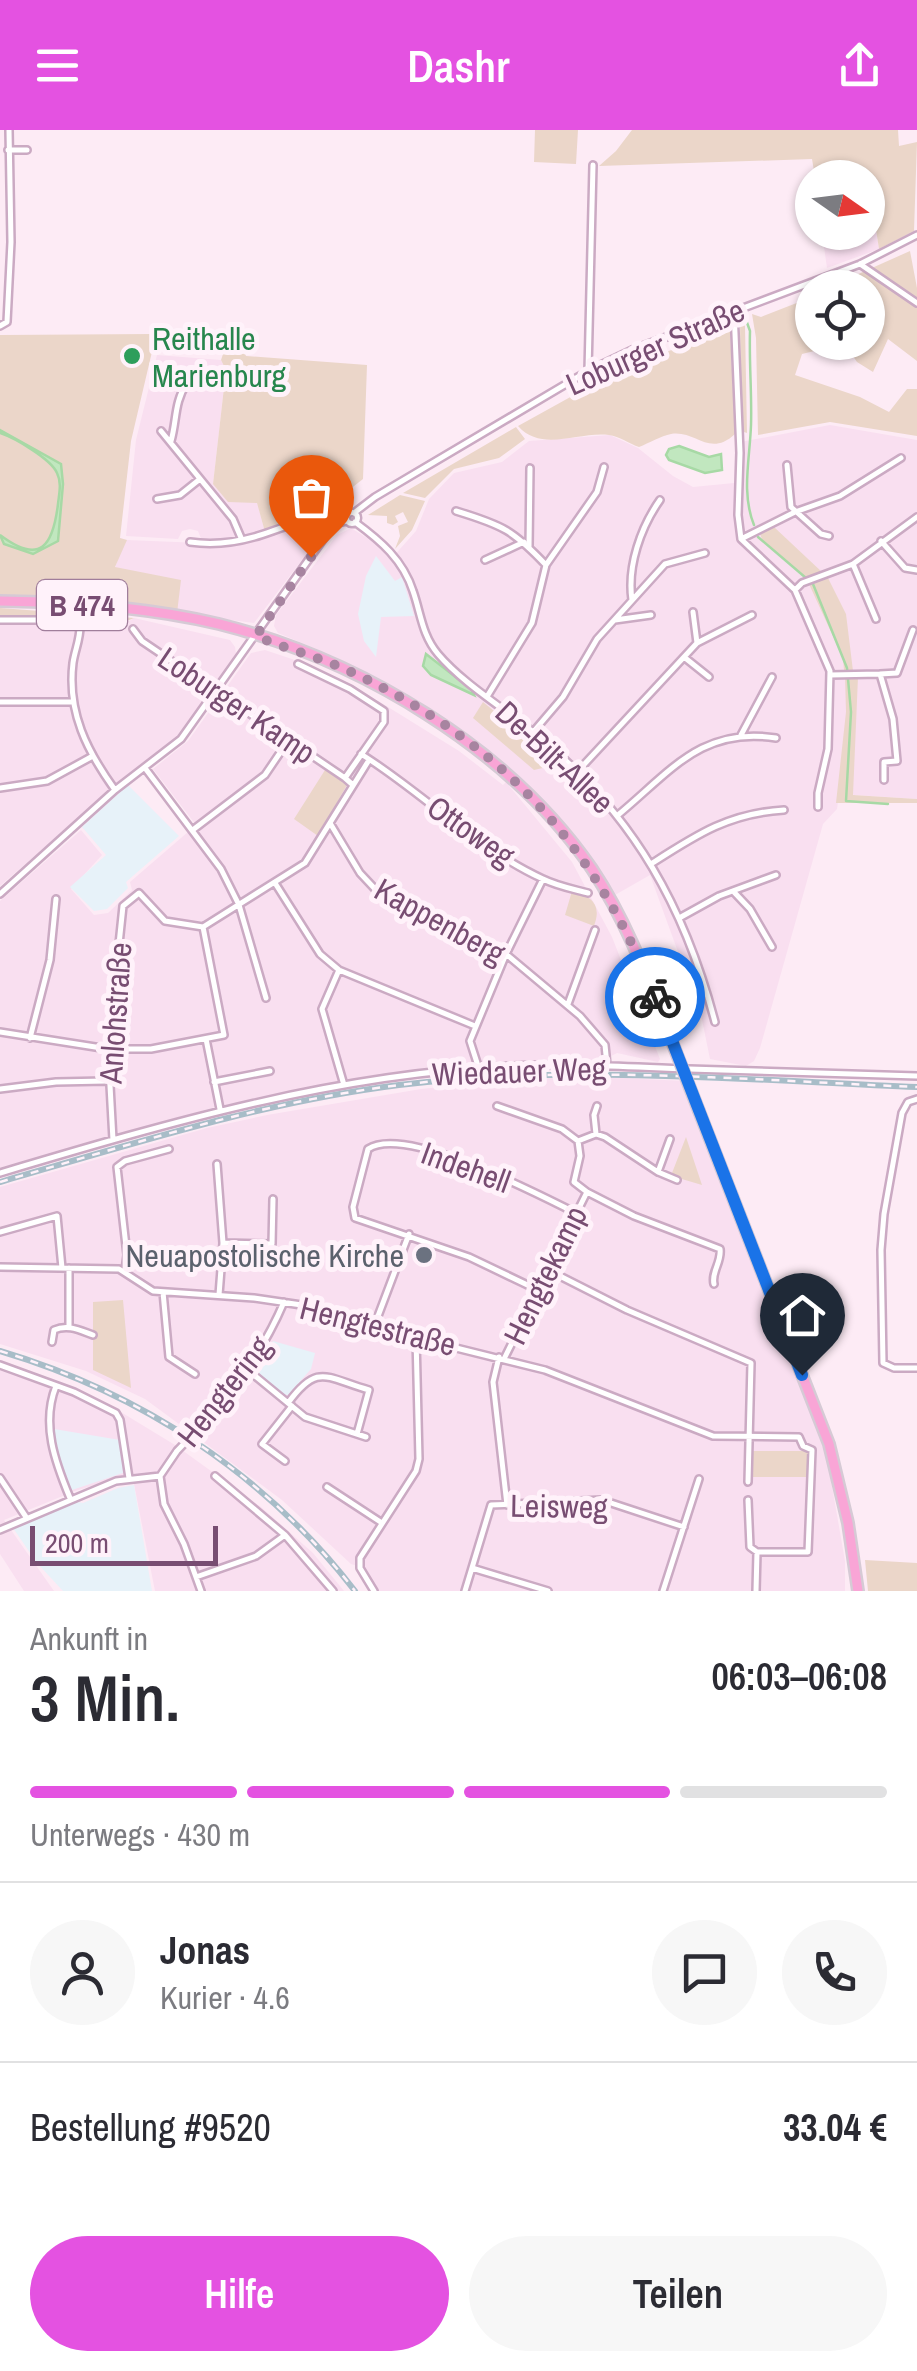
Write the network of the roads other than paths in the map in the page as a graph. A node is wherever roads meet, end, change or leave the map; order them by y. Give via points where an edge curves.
1 (9, 130) edge
2 (8, 150) junction
3 (26, 150) dead end
4 (593, 166) dead end
5 (917, 235) edge
6 (860, 264) junction
7 (917, 303) edge
8 (734, 310) junction
9 (0, 326) edge
10 (588, 371) junction
11 (200, 384) dead end
12 (161, 431) dead end
13 (171, 441) junction
14 (901, 458) dead end
15 (787, 465) dead end
16 (604, 467) dead end
17 (530, 468) dead end
18 (200, 479) junction
19 (157, 499) dead end
20 (660, 500) dead end
21 (456, 510) dead end
22 (795, 512) junction
23 (354, 514) junction
24 (917, 517) edge
25 (346, 520) junction
26 (355, 522) junction
27 (329, 532) junction
28 (829, 536) dead end
29 (741, 539) junction
30 (242, 540) junction
31 (881, 541) junction
32 (190, 542) dead end
33 (527, 545) junction
34 (705, 552) dead end
35 (484, 560) dead end
36 (852, 564) junction
37 (546, 565) junction
38 (917, 570) edge
39 (795, 590) junction
40 (632, 600) junction
41 (0, 601) edge
42 (692, 612) dead end
43 (651, 614) dead end
44 (752, 616) dead end
45 (876, 619) dead end
46 (0, 620) edge
47 (615, 620) junction
48 (133, 629) dead end
49 (913, 630) dead end
50 (256, 636) junction
51 (697, 643) junction
52 (684, 656) junction
53 (298, 664) dead end
54 (880, 674) junction
55 (772, 676) dead end
56 (830, 676) junction
57 (709, 677) dead end
58 (215, 693) junction
59 (488, 695) junction
60 (0, 702) edge
61 (74, 702) junction
62 (534, 732) junction
63 (741, 735) junction
64 (776, 738) dead end
65 (288, 741) junction
66 (361, 754) junction
67 (91, 756) junction
68 (370, 760) junction
69 (145, 768) junction
70 (578, 771) junction
71 (345, 778) junction
72 (884, 780) dead end
73 (354, 785) junction
74 (0, 788) edge
75 (114, 790) junction
76 (818, 807) dead end
77 (784, 810) dead end
78 (618, 814) junction
79 (330, 823) junction
80 (194, 829) junction
81 (651, 864) junction
82 (776, 875) dead end
83 (543, 879) junction
84 (275, 883) junction
85 (733, 891) junction
86 (588, 893) dead end
87 (0, 894) edge
88 (56, 899) dead end
89 (238, 904) junction
90 (681, 916) junction
91 (202, 926) junction
92 (595, 930) dead end
93 (772, 946) dead end
94 (506, 954) junction
95 (339, 970) junction
96 (266, 998) dead end
97 (568, 1004) junction
98 (715, 1022) dead end
99 (476, 1026) junction
100 (0, 1032) edge
101 (30, 1038) junction
102 (206, 1039) junction
103 (108, 1049) junction
104 (606, 1066) junction
105 (478, 1069) junction
106 (270, 1071) dead end
107 (917, 1076) edge
108 (108, 1081) junction
109 (214, 1082) junction
110 (344, 1085) junction
111 (0, 1089) edge
112 (917, 1100) edge
113 (497, 1106) dead end
114 (597, 1106) dead end
115 (220, 1110) junction
116 (596, 1134) junction
117 (670, 1139) dead end
118 (114, 1140) junction
119 (578, 1141) junction
120 (169, 1149) dead end
121 (217, 1164) dead end
122 (0, 1172) edge
123 (658, 1172) junction
124 (677, 1180) dead end
125 (587, 1192) junction
126 (273, 1199) dead end
127 (576, 1212) junction
128 (0, 1232) edge
129 (409, 1234) junction
130 (224, 1243) junction
131 (0, 1267) edge
132 (66, 1268) junction
133 (124, 1270) junction
134 (548, 1270) junction
135 (714, 1284) dead end
136 (538, 1290) junction
137 (163, 1292) junction
138 (219, 1294) junction
139 (284, 1302) junction
140 (375, 1324) junction
141 (69, 1326) junction
142 (93, 1334) dead end
143 (416, 1338) junction
144 (52, 1342) dead end
145 (502, 1357) junction
146 (0, 1365) edge
147 (917, 1368) edge
148 (248, 1370) junction
149 (196, 1374) dead end
150 (56, 1386) junction
151 (290, 1405) junction
152 (356, 1434) junction
153 (750, 1436) junction
154 (366, 1437) dead end
155 (286, 1461) dead end
156 (160, 1476) junction
157 (215, 1476) dead end
158 (0, 1478) edge
159 (130, 1478) junction
160 (700, 1479) dead end
161 (748, 1482) dead end
162 (327, 1488) dead end
163 (73, 1496) junction
164 (748, 1500) dead end
165 (507, 1505) junction
166 (26, 1516) junction
167 (382, 1523) junction
168 (684, 1527) junction
169 (0, 1530) edge
170 (284, 1535) junction
171 (757, 1552) junction
172 (472, 1568) junction
173 (196, 1577) junction
174 (200, 1591) edge
175 (334, 1591) edge
176 (374, 1591) edge
177 (465, 1591) edge
178 (548, 1591) edge
179 (663, 1591) edge
180 (756, 1591) edge
181 (858, 1591) edge

1 - 2 street
2 - 3 street
2 - 9 street via 10,279 6,322
4 - 10 street
5 - 6 street, Loburger Straße
6 - 7 street
6 - 8 street, Loburger Straße
8 - 10 street, Loburger Straße
8 - 29 street
10 - 23 street, Loburger Straße
11 - 13 street via 186,384 176,401
12 - 13 street
13 - 18 street
14 - 22 street via 840,496
15 - 22 street
16 - 37 street via 597,492
17 - 33 street
18 - 19 street via 180,495
18 - 30 street via 233,518
20 - 40 street via 642,526
21 - 33 street via 497,523
22 - 28 street
22 - 29 street
23 - 25 street, Loburger Straße
23 - 26 street
24 - 31 street
25 - 26 street
25 - 27 street
26 - 59 street, De-Bilt-Allee via 402,566 435,650
27 - 30 street via 302,522
27 - 50 street
29 - 39 street
30 - 32 street
31 - 36 street
31 - 38 street via 905,568
33 - 35 street
33 - 37 street
34 - 40 street via 665,564
36 - 39 street
36 - 45 street
37 - 59 street via 532,624
39 - 56 street
40 - 47 street
41 - 50 main road, B 474 via 164,614
42 - 51 street
43 - 47 street
44 - 51 street
46 - 61 street via 80,623
47 - 62 street
48 - 58 street, Loburger Kamp
49 - 54 street via 897,673
50 - 58 street
50 - 181 main road, B 474, bridge via 351,672 479,751 528,792 605,890 633,943 828,1444
51 - 52 street
52 - 57 street
52 - 70 street
53 - 66 street via 384,711 384,722
54 - 56 street
54 - 72 street via 898,761 884,762
55 - 63 street
56 - 76 street
58 - 65 street, Loburger Kamp
58 - 69 street via 181,740
59 - 62 street, De-Bilt-Allee
60 - 61 street
61 - 67 street
62 - 70 street, De-Bilt-Allee
63 - 64 street
63 - 78 street via 706,744
65 - 71 street, Loburger Kamp
65 - 80 street via 265,774
66 - 68 street, Ottoweg
66 - 71 street
67 - 74 street via 47,781
67 - 75 street
68 - 73 street
68 - 83 street, Ottoweg
69 - 75 street
69 - 80 street
70 - 78 street, De-Bilt-Allee
71 - 73 street, Loburger Kamp
73 - 79 street
75 - 87 street
77 - 81 street via 744,814
78 - 81 street, De-Bilt-Allee
79 - 84 street via 305,864
79 - 94 street, Kappenberg via 375,889
80 - 89 street
81 - 90 street, De-Bilt-Allee
82 - 85 street
83 - 86 street, Ottoweg
83 - 94 street
84 - 89 street
84 - 95 street via 320,954
85 - 90 street
85 - 93 street
88 - 101 street via 50,960
89 - 91 street
89 - 96 street
90 - 98 street, De-Bilt-Allee
91 - 102 street via 224,1036
91 - 103 street, Anlohstraße via 165,921 139,893 123,906
92 - 97 street
94 - 97 street, Kappenberg
94 - 99 street
95 - 99 street
95 - 110 street via 322,1009
97 - 104 street, Kappenberg via 605,1046
99 - 105 street via 470,1041
100 - 101 street
101 - 103 street
102 - 103 street
102 - 109 street
103 - 108 street, Anlohstraße
104 - 105 street, Wiedauer Weg
104 - 107 street, Wiedauer Weg
105 - 110 street, Wiedauer Weg
106 - 109 street
108 - 111 street
108 - 118 street, Anlohstraße
109 - 115 street
110 - 115 street, Wiedauer Weg
112 - 147 street via 902,1114 881,1250 882,1356 888,1367
113 - 119 street
114 - 116 street
115 - 118 street, Wiedauer Weg
116 - 119 street
116 - 123 street
117 - 123 street
118 - 122 street, Wiedauer Weg
119 - 125 street, Hengtekamp via 574,1182
120 - 133 street via 117,1167
121 - 130 street
123 - 124 street
125 - 127 street, Hengtekamp
125 - 135 street via 720,1249
126 - 130 street via 272,1244
127 - 129 street, Indehell via 447,1155 376,1144 366,1154 355,1218
127 - 134 street, Hengtekamp
128 - 132 street via 57,1216
129 - 136 street
129 - 140 street
130 - 138 street
131 - 132 street, Hengtestraße
132 - 133 street, Hengtestraße
132 - 141 street
133 - 137 street, Hengtestraße via 145,1288
134 - 136 street, Hengtekamp
134 - 153 street via 751,1363
136 - 145 street, Hengtekamp
137 - 138 street, Hengtestraße
137 - 149 street via 169,1357
138 - 139 street, Hengtestraße
139 - 140 street, Hengtestraße
139 - 148 street, Hengtering
140 - 143 street, Hengtestraße
141 - 142 street
141 - 144 street via 54,1330
143 - 145 street, Hengtestraße
143 - 167 street via 419,1459
145 - 153 street, Hengtestraße via 712,1436
145 - 165 street via 493,1382
146 - 150 street
148 - 151 street
148 - 156 street, Hengtering, bridge
150 - 159 street via 119,1417
150 - 163 street via 50,1431
151 - 152 street via 314,1422
151 - 152 street via 306,1380 317,1376 369,1390
151 - 155 street via 262,1444
152 - 154 street
153 - 161 street
153 - 171 street, Hengtestraße via 799,1436 812,1450 808,1552
156 - 159 street
156 - 173 street via 164,1504
157 - 170 street
158 - 166 street
159 - 163 street
160 - 168 street
162 - 167 street
163 - 166 street
164 - 171 street via 748,1540
165 - 168 street, Leisweg via 602,1500
165 - 172 street, Leisweg via 491,1506
166 - 169 street
167 - 176 street via 359,1563
168 - 179 street
170 - 173 street via 256,1556
170 - 175 street
171 - 180 street
172 - 177 street
172 - 178 street
173 - 174 street

